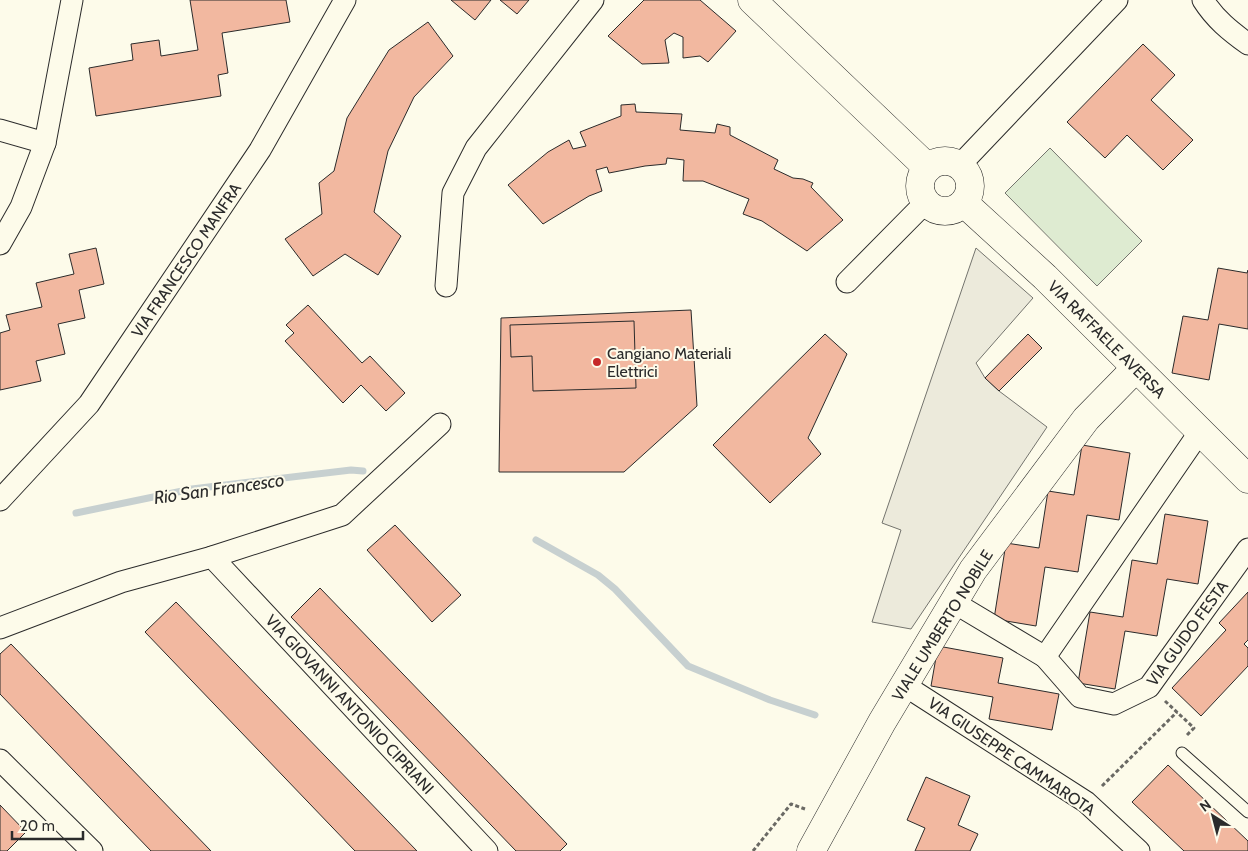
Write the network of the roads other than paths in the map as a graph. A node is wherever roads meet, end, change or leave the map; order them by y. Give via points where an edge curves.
1 (72, 0) edge
2 (345, 0) edge
3 (593, 0) edge
4 (752, 0) edge
5 (1117, 0) edge
6 (1203, 0) edge
7 (1244, 42) edge
8 (0, 130) edge
9 (44, 143) junction
10 (959, 166) junction
11 (928, 168) junction
12 (926, 202) junction
13 (964, 203) junction
14 (0, 244) edge
15 (848, 282) dead end
16 (446, 286) dead end
17 (1135, 369) junction
18 (440, 424) dead end
19 (1201, 430) junction
20 (1248, 479) edge
21 (0, 500) edge
22 (1248, 549) edge
23 (212, 557) junction
24 (953, 602) junction
25 (0, 628) edge
26 (1045, 657) junction
27 (904, 685) junction
28 (1182, 753) dead end
29 (0, 760) edge
30 (1248, 812) edge
31 (92, 851) edge
32 (487, 851) edge
33 (811, 851) edge
34 (1139, 851) edge

1 - 9 street
2 - 21 street, VIA FRANCESCO MANFRA via 260,150 89,404
3 - 16 street via 476,148 464,170 453,193
4 - 11 main road
5 - 10 street
6 - 7 street via 1225,28
8 - 9 street
9 - 14 street via 22,207
10 - 11 main road via 943,162
10 - 13 main road via 970,184
11 - 12 main road via 921,181 922,196
12 - 13 main road via 932,208 949,211
12 - 15 street
13 - 17 main road, VIA RAFFAELE AVERSA via 1045,277
17 - 19 main road, VIA RAFFAELE AVERSA
17 - 24 main road, VIALE UMBERTO NOBILE via 1086,419 973,570
18 - 23 street via 342,515
19 - 20 main road, VIA RAFFAELE AVERSA
19 - 26 street
22 - 26 street, VIA GUIDO FESTA via 1149,687 1114,704 1080,697
23 - 25 street via 121,582
23 - 32 street, VIA GIOVANNI ANTONIO CIPRIANI
24 - 26 street, VIA GUIDO FESTA
24 - 27 main road, VIALE UMBERTO NOBILE
27 - 33 main road, VIALE UMBERTO NOBILE
27 - 34 street, VIA GIUSEPPE CAMMAROTA via 1086,802
28 - 30 lane
29 - 31 street

